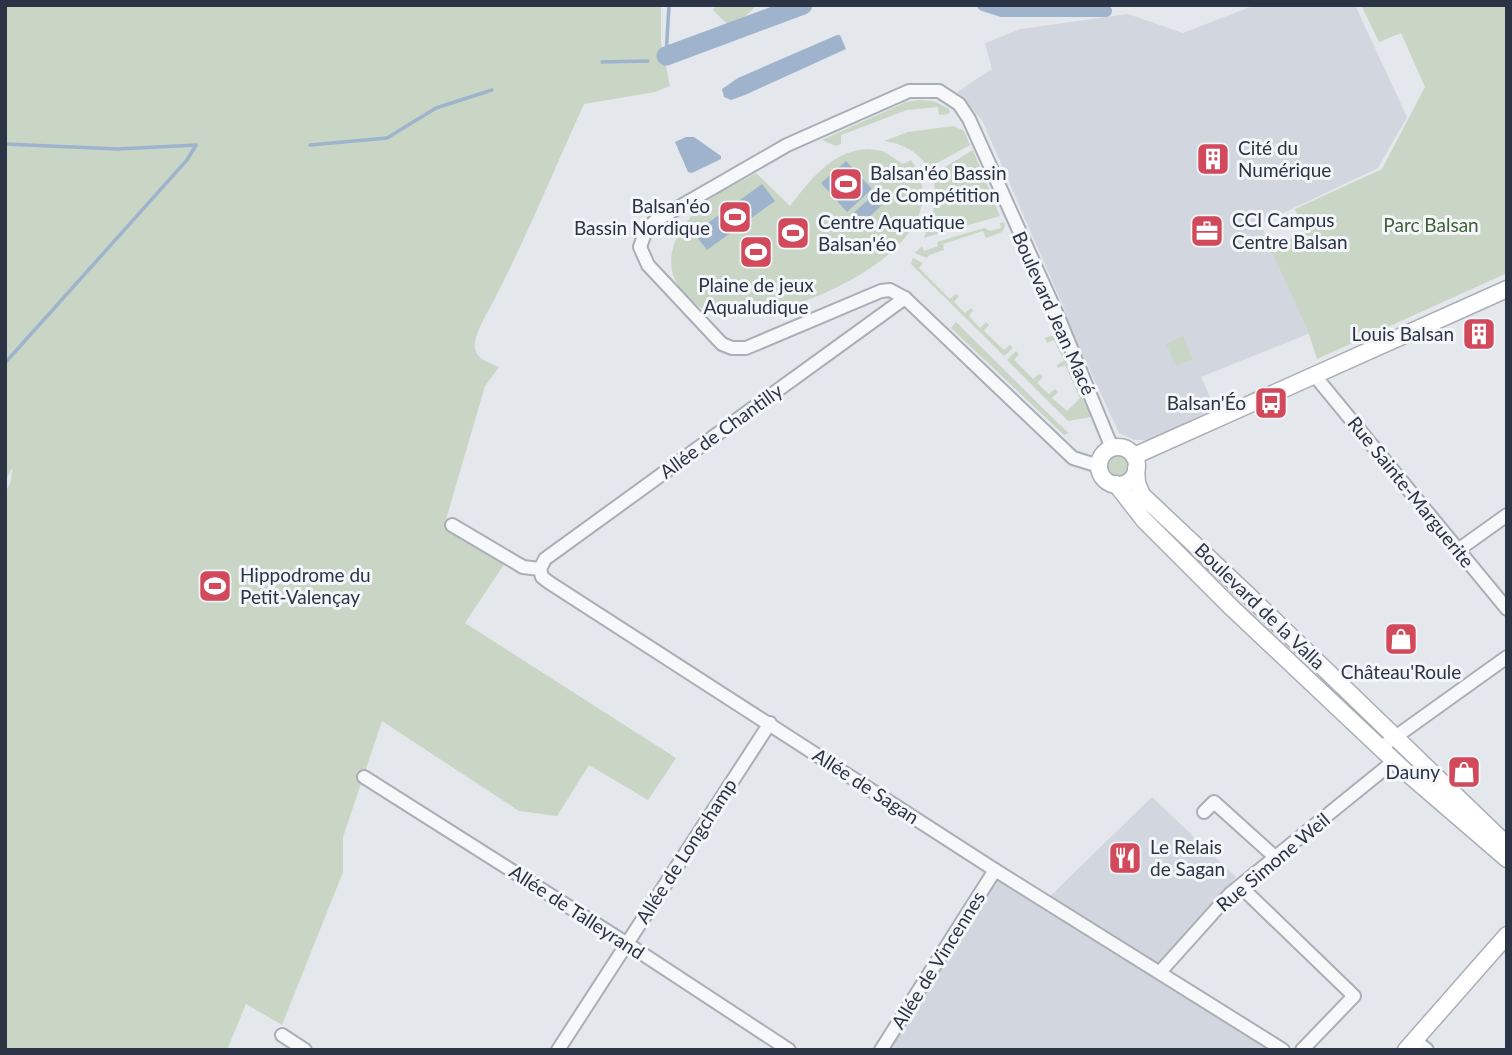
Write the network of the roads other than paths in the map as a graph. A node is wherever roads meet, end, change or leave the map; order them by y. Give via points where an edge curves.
1 (1507, 289) edge
2 (905, 298) junction
3 (1315, 376) junction
4 (1112, 448) junction
5 (1135, 462) junction
6 (1099, 466) junction
7 (1116, 484) junction
8 (1507, 515) edge
9 (452, 525) dead end
10 (1458, 550) junction
11 (540, 569) junction
12 (1507, 609) edge
13 (1507, 657) edge
14 (770, 723) junction
15 (1396, 737) junction
16 (1380, 748) junction
17 (1394, 761) junction
18 (364, 777) dead end
19 (1204, 812) dead end
20 (1507, 845) edge
21 (1275, 857) junction
22 (1507, 859) edge
23 (995, 870) junction
24 (1240, 886) junction
25 (1507, 935) edge
26 (626, 943) junction
27 (1160, 972) junction
28 (282, 1035) dead end
29 (1416, 1047) edge
30 (305, 1050) edge
31 (558, 1050) edge
32 (789, 1050) edge
33 (881, 1050) edge
34 (1283, 1050) edge
35 (1302, 1050) edge

1 - 3 main road
2 - 4 street, Boulevard Jean Macé via 881,290 746,348 732,348 722,344 643,257 640,247 655,221 803,138 909,91 939,91 959,104 969,119
2 - 6 street via 1073,458
2 - 11 street, Allée de Chantilly via 545,559
3 - 5 main road
3 - 10 street, Rue Sainte-Marguerite
4 - 5 main road via 1125,449
4 - 6 main road
5 - 7 main road via 1135,474
5 - 15 main road, Boulevard de la Valla via 1142,495
6 - 7 main road via 1106,480
7 - 16 main road, Boulevard de la Valla via 1159,535
8 - 10 street
9 - 11 street, Allée de Sagan via 523,567
10 - 12 street, Rue Sainte-Marguerite
11 - 14 street, Allée de Sagan via 550,583
13 - 15 street
14 - 23 street, Allée de Sagan
14 - 26 street, Allée de Longchamp
15 - 16 street
15 - 20 main road, Boulevard de la Valla
16 - 17 main road, Boulevard de la Valla
17 - 21 street, Rue Simone Weil
17 - 22 main road, Boulevard de la Valla
18 - 26 street, Allée de Talleyrand
19 - 21 street via 1214,802
21 - 24 street, Rue Simone Weil
23 - 27 street, Allée de Sagan
23 - 33 street, Allée de Vincennes
24 - 27 street, Rue Simone Weil
24 - 35 street via 1354,996
25 - 29 main road
26 - 31 street, Allée de Longchamp
26 - 32 street, Allée de Talleyrand
27 - 34 street, Allée de Sagan
28 - 30 street

